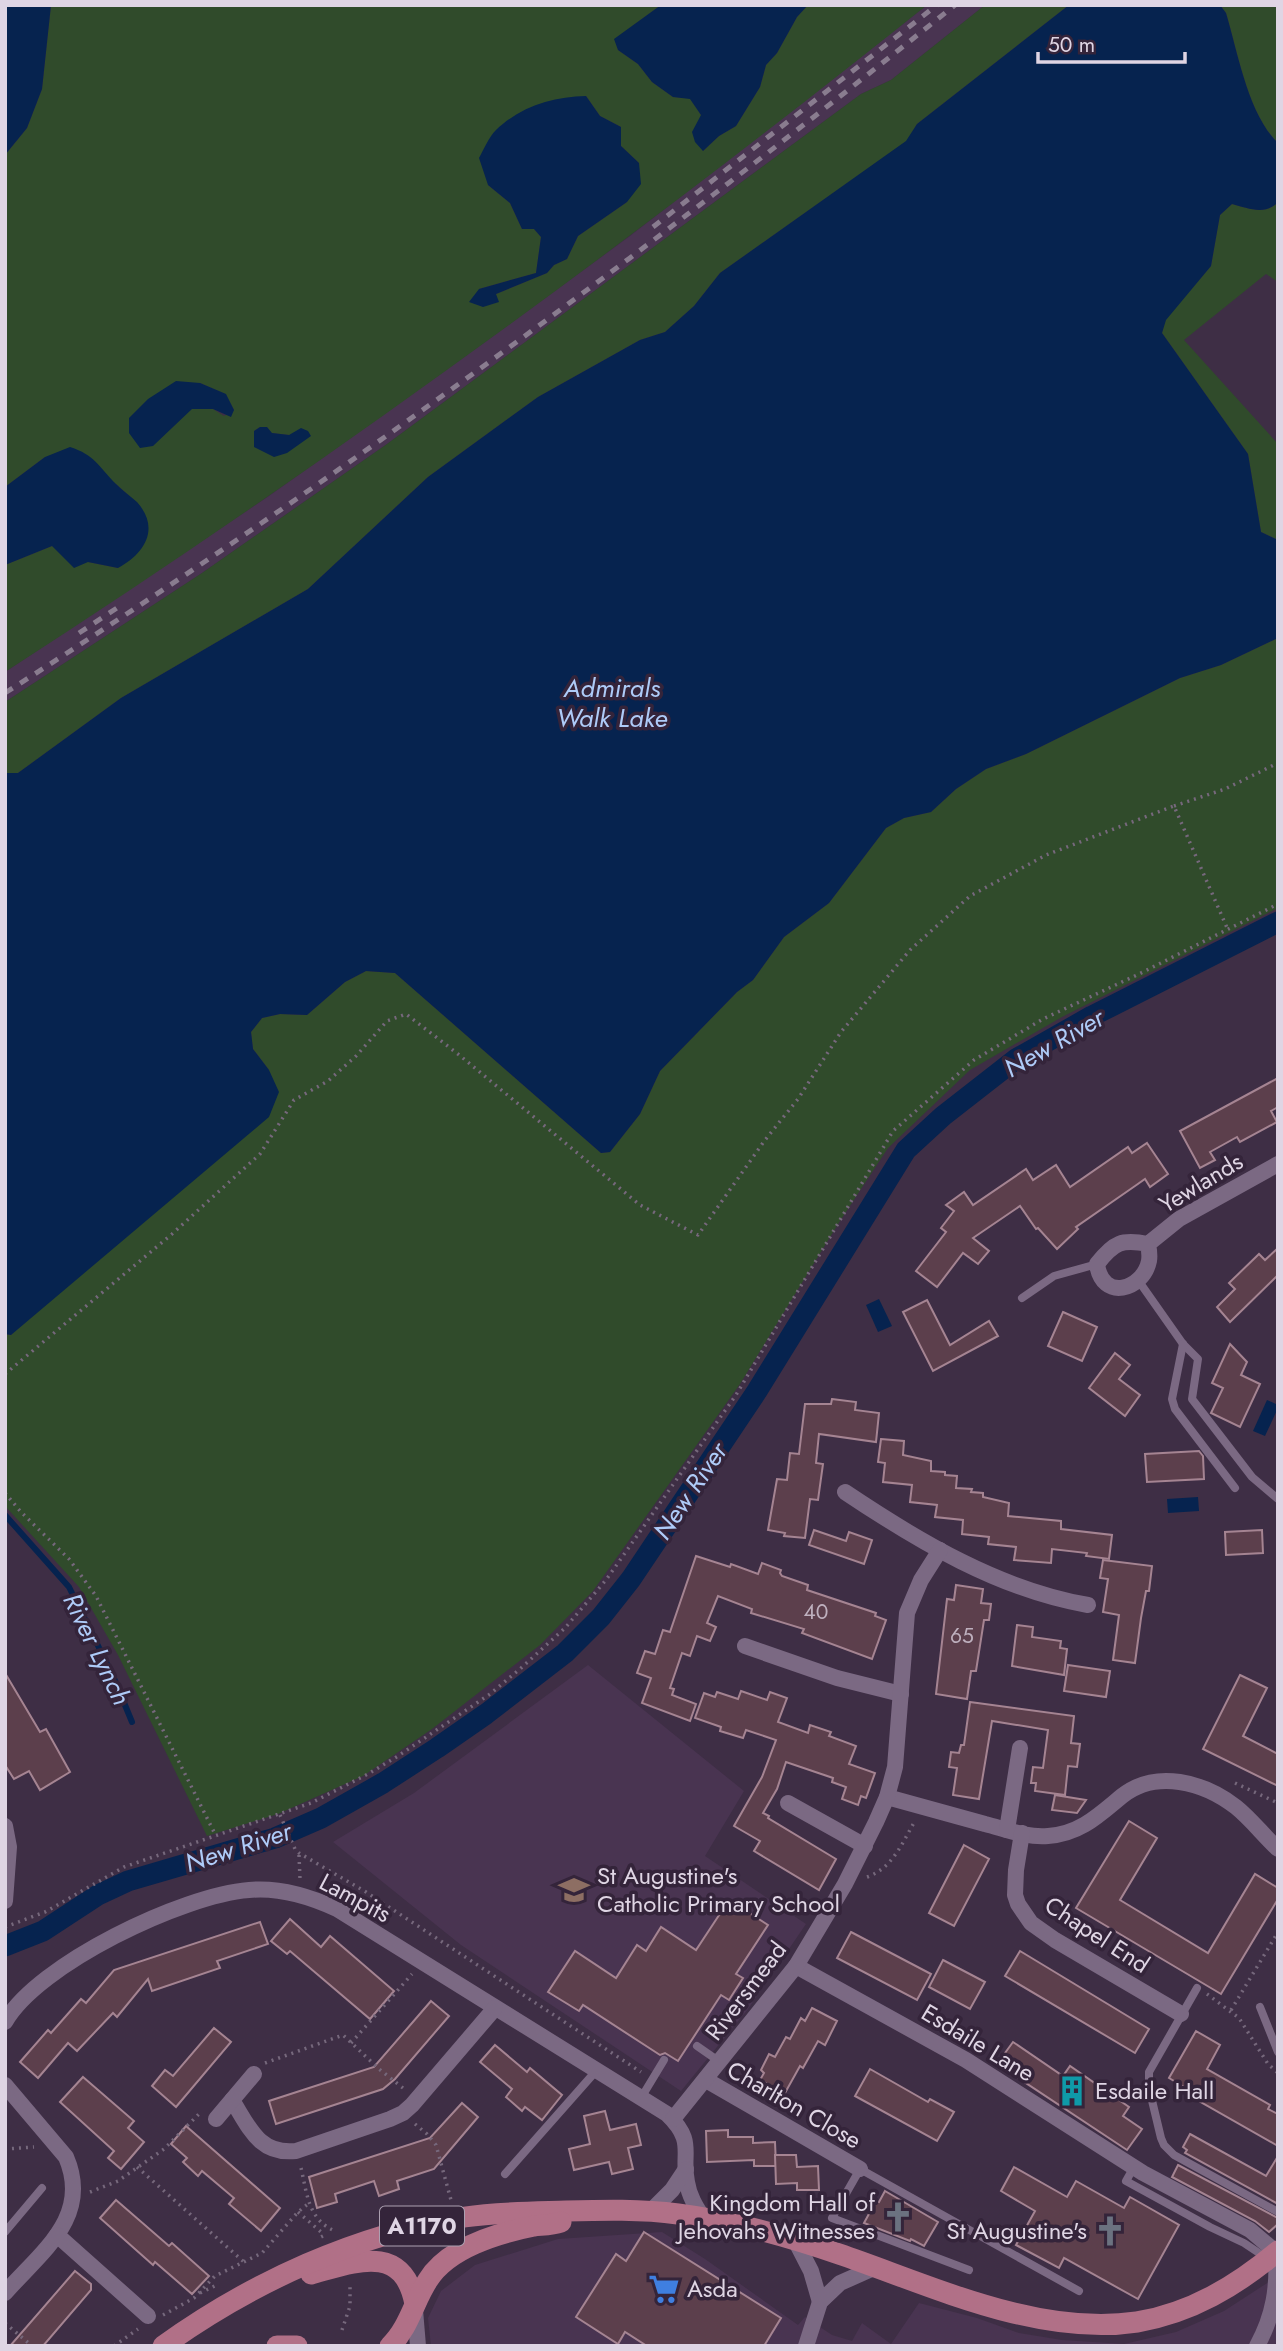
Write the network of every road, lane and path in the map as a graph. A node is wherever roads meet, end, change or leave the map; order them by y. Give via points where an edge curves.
1 (1278, 762) edge
2 (1174, 806) junction
3 (1278, 904) edge
4 (1227, 930) junction
5 (1278, 1164) edge
6 (1148, 1244) junction
7 (1097, 1264) junction
8 (1138, 1280) junction
9 (1022, 1298) dead end
10 (1183, 1344) junction
11 (5, 1374) edge
12 (1235, 1488) dead end
13 (845, 1492) dead end
14 (5, 1493) edge
15 (1278, 1499) edge
16 (940, 1550) junction
17 (1088, 1605) dead end
18 (745, 1646) dead end
19 (901, 1694) junction
20 (1020, 1748) dead end
21 (887, 1797) junction
22 (788, 1803) dead end
23 (924, 1807) junction
24 (281, 1815) junction
25 (5, 1826) edge
26 (1015, 1832) junction
27 (216, 1836) junction
28 (865, 1846) junction
29 (1278, 1849) edge
30 (299, 1853) junction
31 (845, 1884) junction
32 (295, 1893) junction
33 (5, 1901) edge
34 (5, 1927) edge
35 (1278, 1932) edge
36 (422, 1962) junction
37 (796, 1966) junction
38 (1197, 1987) joint
39 (1260, 2007) dead end
40 (495, 2008) junction
41 (1231, 2010) junction
42 (8, 2012) edge
43 (1181, 2014) junction
44 (351, 2043) junction
45 (697, 2046) dead end
46 (1278, 2052) edge
47 (664, 2060) dead end
48 (720, 2062) junction
49 (596, 2071) junction
50 (1278, 2073) edge
51 (254, 2074) joint
52 (652, 2079) junction
53 (706, 2080) junction
54 (5, 2085) edge
55 (640, 2098) junction
56 (418, 2099) junction
57 (232, 2100) junction
58 (403, 2113) junction
59 (216, 2119) joint
60 (673, 2119) junction
61 (57, 2144) junction
62 (5, 2149) edge
63 (296, 2151) junction
64 (137, 2167) junction
65 (686, 2169) junction
66 (860, 2169) junction
67 (505, 2174) dead end
68 (42, 2188) dead end
69 (74, 2194) junction
70 (451, 2202) dead end
71 (309, 2203) junction
72 (298, 2211) junction
73 (591, 2211) junction
74 (652, 2211) junction
75 (1278, 2212) edge
76 (704, 2218) junction
77 (338, 2231) dead end
78 (5, 2232) edge
79 (57, 2235) junction
80 (323, 2236) dead end
81 (795, 2240) junction
82 (1274, 2254) edge
83 (244, 2262) junction
84 (876, 2267) junction
85 (969, 2270) dead end
86 (349, 2280) dead end
87 (265, 2286) junction
88 (1079, 2291) dead end
89 (5, 2293) edge
90 (820, 2302) junction
91 (415, 2304) junction
92 (149, 2320) junction
93 (5, 2323) edge
94 (342, 2330) dead end
95 (32, 2346) edge
96 (114, 2346) edge
97 (163, 2346) edge
98 (277, 2346) edge
99 (297, 2346) edge
100 (390, 2346) edge
101 (418, 2346) edge
102 (806, 2346) edge
103 (1257, 2346) edge

1 - 2 path via 1225,789
2 - 4 path
2 - 11 path via 1046,855 970,896 910,950 841,1032 698,1235 639,1205 406,1014 387,1021 327,1081 294,1100 260,1154
3 - 4 path
4 - 24 path via 1042,1019 974,1060 893,1131 736,1395 606,1580 565,1628 490,1694 398,1756
5 - 6 street, Yewlands via 1179,1219
6 - 7 street, Yewlands via 1115,1244
6 - 8 street, Yewlands via 1150,1259
7 - 8 street via 1099,1278 1109,1287 1124,1288
7 - 9 lane via 1054,1276
8 - 10 lane
10 - 12 lane via 1172,1399 1175,1409
10 - 15 lane via 1198,1359 1192,1399 1252,1477
13 - 16 street
14 - 27 path via 69,1559 96,1596
16 - 17 street via 1027,1589
16 - 19 street, Riversmead via 907,1613
18 - 19 street via 837,1678
19 - 21 street, Riversmead via 895,1766
20 - 26 street, Chapel End
21 - 23 street
21 - 28 street, Riversmead
22 - 28 street
23 - 26 street
23 - 31 path via 889,1865
24 - 27 path
24 - 30 path
25 - 33 street via 9,1863
26 - 29 street via 1040,1836 1070,1832 1099,1817 1141,1784 1172,1781 1226,1799
26 - 43 street, Chapel End via 1015,1895 1031,1923
27 - 34 path via 124,1867 45,1912
28 - 31 street, Riversmead
30 - 32 path
30 - 52 path
31 - 37 street, Riversmead
32 - 36 street, Lampits via 337,1909
32 - 42 street, Lampits via 247,1890 167,1912 120,1933 63,1968
35 - 41 path
36 - 40 street, Lampits
36 - 44 path
37 - 48 street, Riversmead
37 - 82 street, Esdaile Lane via 966,2060 1134,2167 1250,2230
38 - 41 path
38 - 43 lane
39 - 46 lane
40 - 49 street, Lampits
40 - 56 street
41 - 50 path
43 - 75 lane via 1149,2072 1164,2145 1174,2155
44 - 51 path via 343,2035 263,2063
44 - 56 path
45 - 48 lane
47 - 52 lane
48 - 53 street, Riversmead
49 - 55 street, Lampits
49 - 67 lane
51 - 57 street
52 - 55 lane
53 - 60 street, Riversmead
53 - 66 street, Charlton Close
54 - 61 street
55 - 60 street, Lampits
56 - 58 street
57 - 59 street
57 - 63 street via 260,2143 284,2152
58 - 63 street
58 - 70 path via 436,2146
59 - 64 path via 205,2112 197,2114 173,2141
60 - 65 street via 687,2147
61 - 62 path
61 - 69 street via 71,2169
63 - 71 path
64 - 69 path via 107,2187
64 - 83 path
65 - 74 street
65 - 76 street via 690,2196
66 - 85 lane via 832,2218
66 - 88 lane
68 - 78 lane
69 - 79 street via 71,2213
71 - 72 path
71 - 77 path via 320,2222
72 - 80 path
72 - 83 path via 268,2247
73 - 74 main road, A1170
73 - 87 main road, A1170 via 500,2213 401,2231 342,2248
73 - 91 main road, A1170 via 556,2224 511,2232 462,2251 430,2276
74 - 76 main road, A1170
76 - 81 main road, A1170
79 - 89 street
79 - 92 street
81 - 84 main road, A1170
81 - 90 street
82 - 84 main road, A1170 via 1203,2302 1118,2324 1027,2315
82 - 103 street via 1278,2277 1275,2302
83 - 92 path via 215,2276 194,2298
84 - 90 street via 840,2283
86 - 94 path via 350,2306
87 - 91 main road, A1170 via 374,2260 401,2271 411,2285
87 - 97 main road, A1170 via 211,2313
90 - 102 street
91 - 100 main road, A1170
91 - 101 street
92 - 96 path
93 - 95 path
98 - 99 main road

